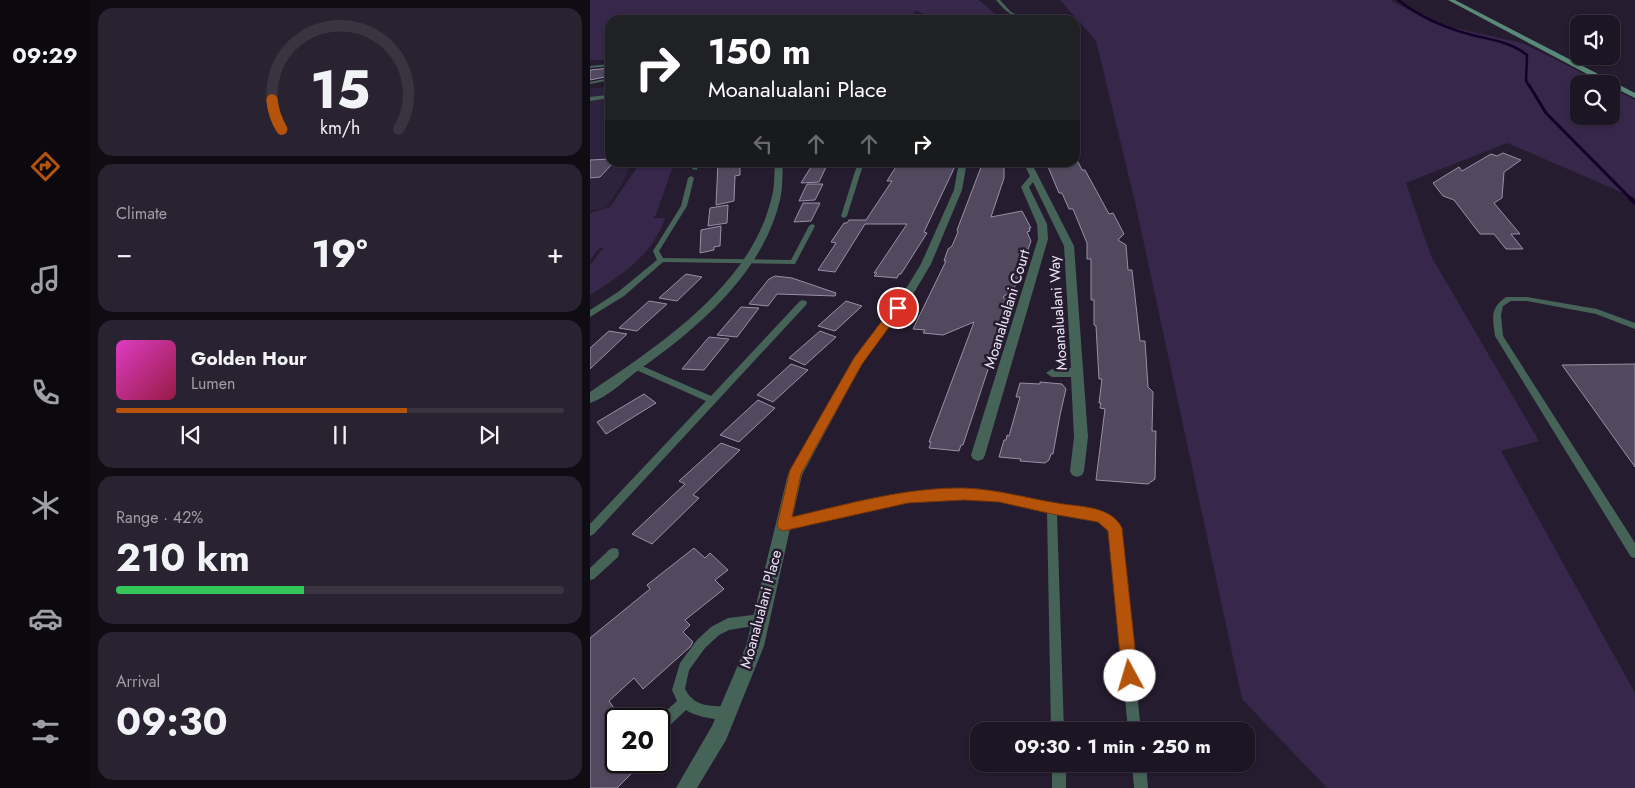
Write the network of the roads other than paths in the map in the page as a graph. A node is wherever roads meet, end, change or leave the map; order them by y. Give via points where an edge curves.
1 (998, 0) edge
2 (1451, 0) edge
3 (1013, 15) edge
4 (605, 66) edge
5 (590, 68) edge
6 (605, 80) edge
7 (590, 83) edge
8 (1635, 96) edge
9 (605, 97) edge
10 (590, 99) edge
11 (779, 167) edge
12 (859, 167) edge
13 (962, 167) edge
14 (1030, 167) edge
15 (1034, 176) junction
16 (691, 178) dead end
17 (844, 216) dead end
18 (812, 226) dead end
19 (662, 260) junction
20 (748, 260) junction
21 (803, 303) dead end
22 (590, 314) edge
23 (1635, 326) edge
24 (637, 367) junction
25 (1076, 372) junction
26 (1052, 373) dead end
27 (590, 398) edge
28 (711, 400) junction
29 (978, 454) dead end
30 (1077, 471) dead end
31 (1052, 508) junction
32 (783, 525) junction
33 (590, 531) edge
34 (614, 553) dead end
35 (1635, 553) edge
36 (590, 575) edge
37 (761, 620) junction
38 (684, 703) junction
39 (729, 713) junction
40 (670, 716) edge
41 (1058, 722) edge
42 (1134, 722) edge
43 (1059, 772) edge
44 (1140, 772) edge
45 (686, 788) edge
46 (1059, 788) edge
47 (1141, 788) edge

1 - 3 lane
2 - 8 street
4 - 5 lane
6 - 7 lane
9 - 10 street
11 - 20 street via 776,201
12 - 17 lane
13 - 32 street, Moanalualani Place via 958,190 926,264 858,361 795,474
14 - 15 street, Moanalualani Way
15 - 25 street, Moanalualani Way via 1068,246
15 - 29 street, Moanalualani Court via 1025,187 1042,224 1043,239
16 - 19 lane via 684,206 656,251
18 - 20 lane via 793,262
19 - 20 lane
19 - 22 lane via 621,294
20 - 24 street via 684,331
21 - 28 lane
23 - 35 lane via 1597,312 1527,299 1509,299 1500,305 1497,315 1499,336
24 - 27 street
24 - 28 lane
25 - 26 street
25 - 30 street, Moanalualani Way via 1081,437
28 - 33 lane
31 - 32 lane via 999,496 908,497
31 - 41 lane
31 - 42 lane via 1101,516 1115,528
32 - 37 street, Moanalualani Place
34 - 36 lane
37 - 38 lane via 728,624 701,644 684,667 678,690
37 - 39 street, Moanalualani Place via 755,646
38 - 39 lane via 692,709
38 - 40 lane
39 - 45 street, Moanalualani Place
43 - 46 lane
44 - 47 lane

